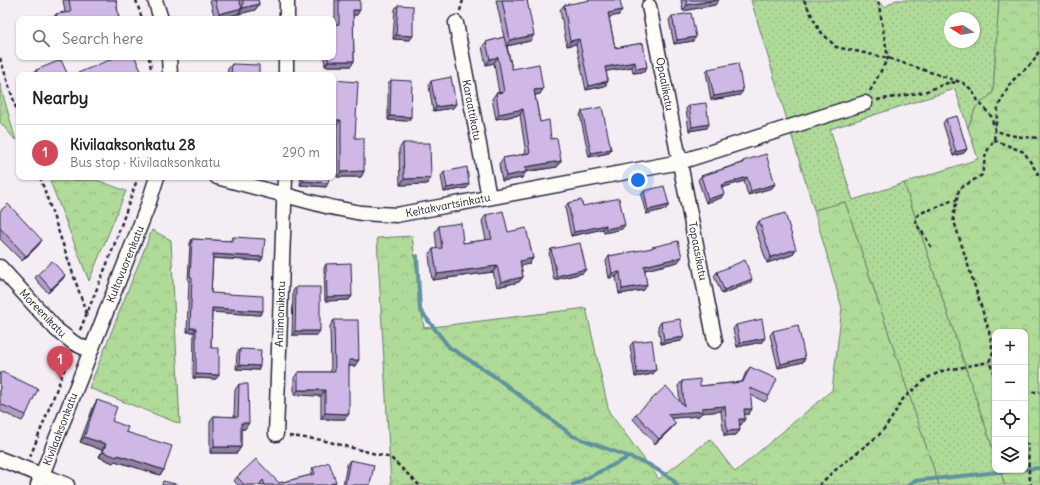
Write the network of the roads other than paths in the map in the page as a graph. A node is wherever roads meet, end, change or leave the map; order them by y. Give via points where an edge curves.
1 (155, 0) edge
2 (287, 0) edge
3 (649, 6) dead end
4 (160, 16) edge
5 (287, 16) edge
6 (456, 23) dead end
7 (169, 60) edge
8 (286, 60) edge
9 (170, 72) edge
10 (286, 72) edge
11 (865, 102) road end
12 (680, 162) junction
13 (156, 180) edge
14 (229, 180) edge
15 (285, 180) edge
16 (284, 194) junction
17 (489, 198) junction
18 (0, 267) edge
19 (715, 341) dead end
20 (91, 351) junction
21 (276, 434) road end
22 (0, 459) edge
23 (40, 480) edge
24 (67, 485) edge

1 - 4 street
2 - 5 street
3 - 12 street, Opaalikatu
6 - 17 street, Karaattikatu
7 - 9 street
8 - 10 street
11 - 12 street, Keltakvartsinkatu
12 - 17 street, Keltakvartsinkatu
12 - 19 street, Topaasikatu
13 - 20 street, Kultavuorenkatu
14 - 16 street, Keltakvartsinkatu
15 - 16 street, Antimonikatu
16 - 17 street, Keltakvartsinkatu via 361,213 396,215
16 - 21 street, Antimonikatu
18 - 20 street, Moreenikatu via 57,330 74,343
20 - 23 street, Kivilaaksonkatu
22 - 23 street
23 - 24 street

